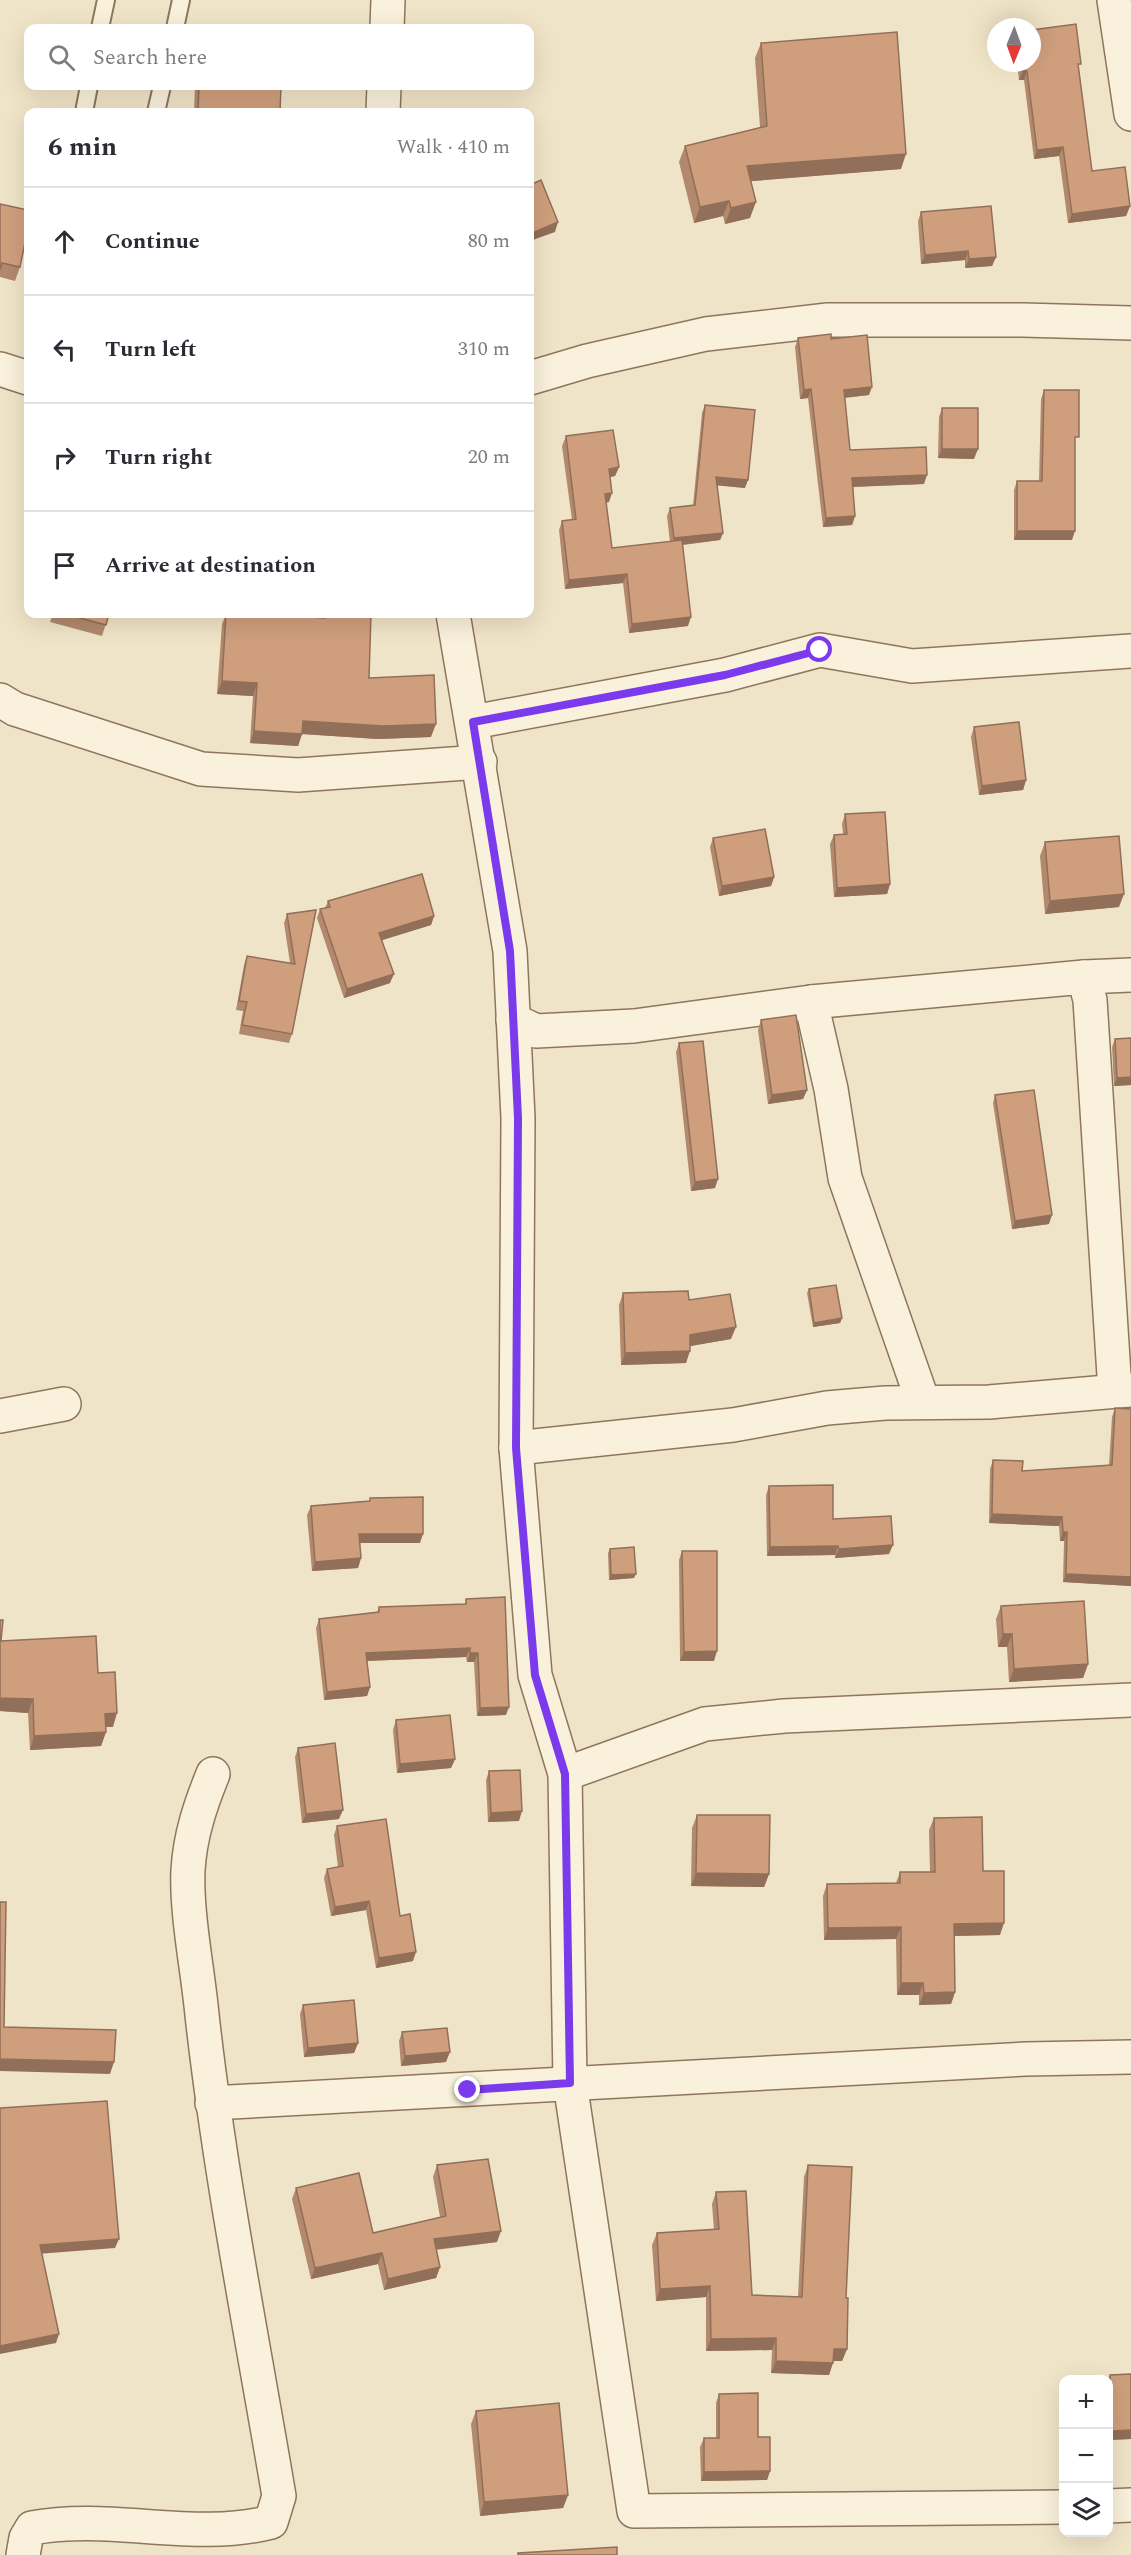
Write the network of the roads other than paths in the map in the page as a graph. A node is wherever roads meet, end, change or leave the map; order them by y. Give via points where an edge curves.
1 (106, 0) edge
2 (181, 0) edge
3 (388, 0) edge
4 (1114, 0) edge
5 (101, 24) edge
6 (176, 24) edge
7 (387, 24) edge
8 (88, 90) edge
9 (161, 90) edge
10 (384, 90) edge
11 (85, 108) edge
12 (157, 108) edge
13 (383, 108) edge
14 (1131, 114) edge
15 (1131, 323) edge
16 (0, 369) edge
17 (24, 377) edge
18 (534, 377) edge
19 (454, 618) edge
20 (1131, 651) edge
21 (0, 700) edge
22 (473, 722) junction
23 (480, 762) junction
24 (1131, 975) edge
25 (1084, 977) junction
26 (811, 1002) junction
27 (513, 1020) junction
28 (1123, 1391) edge
29 (923, 1402) junction
30 (64, 1404) dead end
31 (0, 1416) edge
32 (516, 1448) junction
33 (1131, 1700) edge
34 (213, 1774) dead end
35 (565, 1774) junction
36 (1131, 2057) edge
37 (570, 2083) junction
38 (212, 2103) junction
39 (1131, 2505) edge
40 (1113, 2506) edge
41 (1059, 2507) edge
42 (23, 2555) edge

1 - 5 lane
2 - 6 lane
3 - 7 street
4 - 14 street
8 - 11 lane
9 - 12 lane
10 - 13 street
15 - 18 street via 828,320 706,334
16 - 17 street
19 - 22 street
20 - 22 street via 912,666 820,650 725,675
21 - 23 street via 15,709 201,769 298,775
22 - 23 street
23 - 27 street via 510,951
24 - 25 street
25 - 26 street
25 - 28 street via 1090,1000
26 - 27 street via 634,1026 536,1031
26 - 29 street via 831,1089 845,1178
27 - 32 street via 518,1118
28 - 29 street via 989,1402
29 - 32 street via 826,1408 733,1425
30 - 31 street
32 - 35 street via 535,1675
33 - 35 street via 784,1716 705,1724
34 - 38 street via 197,1816 188,1873
35 - 37 street
36 - 37 street
37 - 38 street
37 - 41 street via 634,2511
38 - 42 street via 279,2496 271,2522 244,2529 46,2525 32,2528
39 - 40 street

